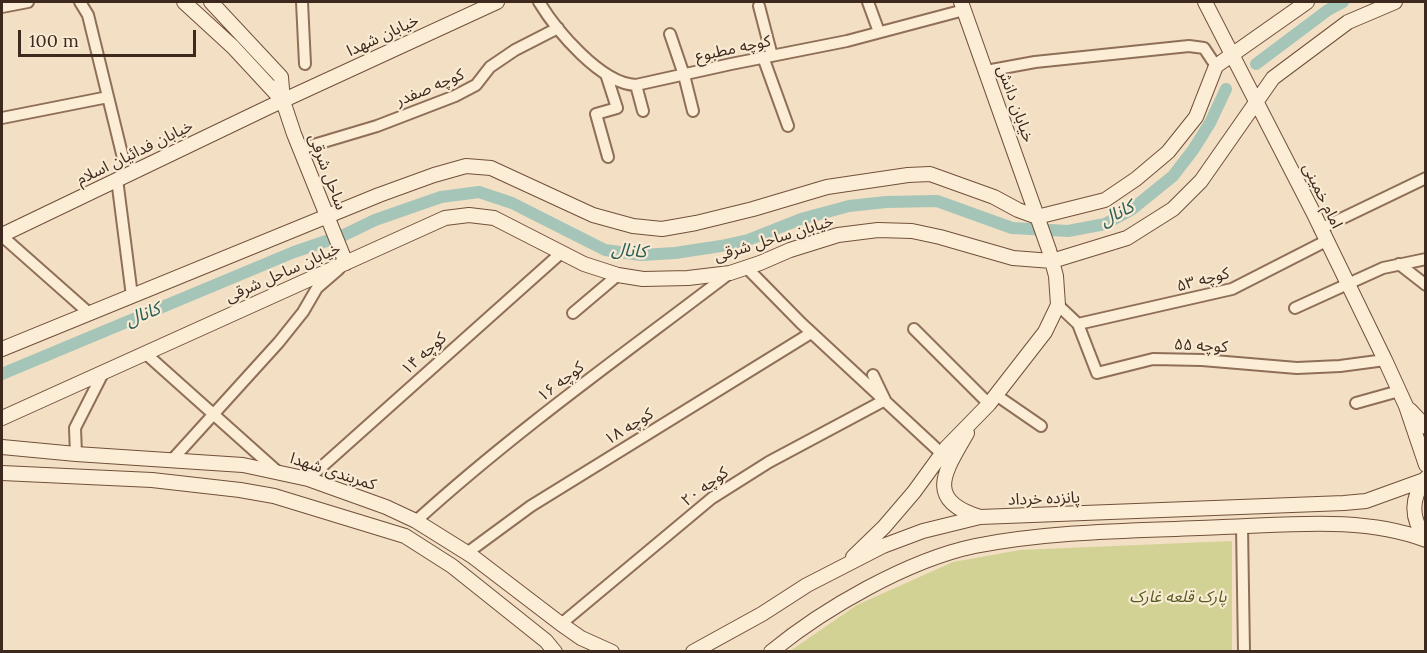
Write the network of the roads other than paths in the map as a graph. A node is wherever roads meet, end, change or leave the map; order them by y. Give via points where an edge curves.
1 (28, 2) edge
2 (184, 2) edge
3 (211, 2) edge
4 (302, 2) edge
5 (497, 2) edge
6 (539, 2) edge
7 (868, 2) edge
8 (1205, 2) edge
9 (1307, 2) edge
10 (1395, 2) edge
11 (84, 3) edge
12 (477, 5) edge
13 (759, 6) dead end
14 (963, 6) edge
15 (2, 7) edge
16 (558, 28) junction
17 (879, 32) junction
18 (670, 34) dead end
19 (768, 56) junction
20 (1234, 60) junction
21 (305, 64) dead end
22 (1216, 66) junction
23 (986, 70) junction
24 (606, 73) junction
25 (684, 75) junction
26 (636, 85) junction
27 (1253, 95) junction
28 (108, 97) junction
29 (283, 101) junction
30 (643, 111) dead end
31 (693, 111) dead end
32 (2, 118) edge
33 (788, 126) dead end
34 (300, 149) junction
35 (608, 157) dead end
36 (123, 158) dead end
37 (1425, 178) edge
38 (117, 179) junction
39 (1038, 217) junction
40 (328, 221) junction
41 (1323, 235) junction
42 (2, 236) edge
43 (561, 253) junction
44 (1051, 255) junction
45 (344, 258) junction
46 (1425, 259) edge
47 (1399, 264) junction
48 (747, 268) junction
49 (730, 273) junction
50 (618, 275) junction
51 (1347, 283) junction
52 (1425, 285) edge
53 (132, 296) junction
54 (1058, 305) junction
55 (1295, 308) dead end
56 (89, 313) junction
57 (573, 313) dead end
58 (1078, 324) junction
59 (914, 329) dead end
60 (812, 333) junction
61 (2, 349) edge
62 (145, 353) junction
63 (1385, 360) junction
64 (103, 373) junction
65 (873, 375) dead end
66 (1399, 391) junction
67 (885, 400) junction
68 (993, 400) junction
69 (1356, 403) dead end
70 (1406, 406) junction
71 (213, 414) junction
72 (2, 418) edge
73 (974, 421) junction
74 (1041, 426) dead end
75 (1425, 427) edge
76 (2, 447) edge
77 (941, 453) junction
78 (76, 454) junction
79 (172, 460) junction
80 (1425, 465) edge
81 (278, 472) junction
82 (2, 473) edge
83 (308, 479) junction
84 (1425, 479) edge
85 (980, 518) junction
86 (416, 521) junction
87 (1242, 526) junction
88 (1425, 539) edge
89 (467, 553) junction
90 (842, 568) junction
91 (561, 624) junction
92 (555, 651) edge
93 (609, 651) edge
94 (693, 651) edge
95 (771, 651) edge
96 (1245, 651) edge

1 - 15 street
2 - 29 street
3 - 29 street, ساحل شرقی via 281,77
4 - 21 street
5 - 12 street, خیابان شهدا
6 - 16 street
7 - 17 street
8 - 20 street, امام خمینی
9 - 20 street
10 - 27 street, خیابان ساحل شرقی via 1348,22
11 - 28 street
12 - 29 street, خیابان شهدا
13 - 19 street
14 - 17 street, کوچه مطبوع
14 - 23 street, خیابان دانش
16 - 24 street
16 - 34 street, کوچه صفدر via 490,67 476,85 455,96 377,126
17 - 19 street, کوچه مطبوع
18 - 25 street
19 - 25 street, کوچه مطبوع
19 - 33 street
20 - 22 street
20 - 27 street, امام خمینی
22 - 23 street via 1204,48 1189,46
22 - 39 street via 1196,117 1168,152 1105,200
23 - 39 street, خیابان دانش
24 - 26 street via 625,85
24 - 35 street via 617,108 596,114
25 - 26 street, کوچه مطبوع
25 - 31 street
26 - 30 street
27 - 41 street, امام خمینی
27 - 44 street, خیابان ساحل شرقی via 1201,181 1173,209 1127,238
28 - 32 street
28 - 36 street
29 - 34 street, ساحل شرقی
29 - 38 street, خیابان فدائیان اسلام
34 - 40 street, ساحل شرقی
37 - 41 street, کوچه ۵۳
38 - 42 street, خیابان فدائیان اسلام
38 - 53 street
39 - 40 street, خیابان ساحل شرقی via 930,174 827,187 753,210 662,229 593,215 491,168 466,166 434,175
39 - 44 street, خیابان دانش
40 - 45 street, ساحل شرقی
40 - 53 street, خیابان ساحل شرقی
41 - 51 street, امام خمینی
41 - 58 street, کوچه ۵۳ via 1232,289
42 - 56 street
43 - 45 street, خیابان ساحل شرقی via 494,218 469,215 445,218
43 - 50 street, خیابان ساحل شرقی
43 - 83 street, کوچه ۱۴
44 - 48 street, خیابان ساحل شرقی via 1013,258 912,231 878,230 838,235
44 - 54 street, خیابان دانش
45 - 62 street, خیابان ساحل شرقی
45 - 71 street via 317,288 285,335
46 - 47 street
47 - 51 street
47 - 52 street
48 - 49 street, خیابان ساحل شرقی
48 - 60 street
49 - 50 street, خیابان ساحل شرقی via 643,279
49 - 86 street, کوچه ۱۶ via 467,475
50 - 57 street
51 - 55 street
51 - 63 street, امام خمینی
53 - 56 street, خیابان ساحل شرقی
54 - 58 street, کوچه ۵۵
54 - 68 street via 1045,332
56 - 61 street, خیابان ساحل شرقی
58 - 63 street, کوچه ۵۵ via 1097,373 1153,359 1297,368
59 - 68 street
60 - 67 street
60 - 89 street, کوچه ۱۸ via 531,506
62 - 64 street, خیابان ساحل شرقی
62 - 71 street
63 - 66 street, امام خمینی
64 - 72 street, خیابان ساحل شرقی
64 - 78 street via 75,429
65 - 67 street
66 - 69 street
66 - 70 street, امام خمینی
67 - 77 street
67 - 91 street, کوچه ۲۰ via 769,462 712,498
68 - 73 street
68 - 74 street
70 - 75 street, امام خمینی
70 - 80 street, امام خمینی
71 - 79 street
71 - 81 street
73 - 77 street
73 - 85 street via 947,468 944,490 956,508
76 - 78 street, کمربندی شهدا
77 - 90 street via 914,492
78 - 79 street, کمربندی شهدا
79 - 81 street, کمربندی شهدا via 243,465
81 - 83 street, کمربندی شهدا
82 - 92 street via 152,480 240,490 274,496 405,536 452,566
83 - 86 street, کمربندی شهدا
84 - 85 street, پانزده خرداد via 1366,501 1344,503
84 - 88 street via 1414,501 1417,525
85 - 90 street, پانزده خرداد via 922,531
86 - 89 street, کمربندی شهدا
87 - 88 street via 1318,523 1381,528
87 - 95 street via 1068,534 973,547 927,561 867,588
87 - 96 street
89 - 91 street, کمربندی شهدا
90 - 94 street, پانزده خرداد
91 - 93 street, کمربندی شهدا

